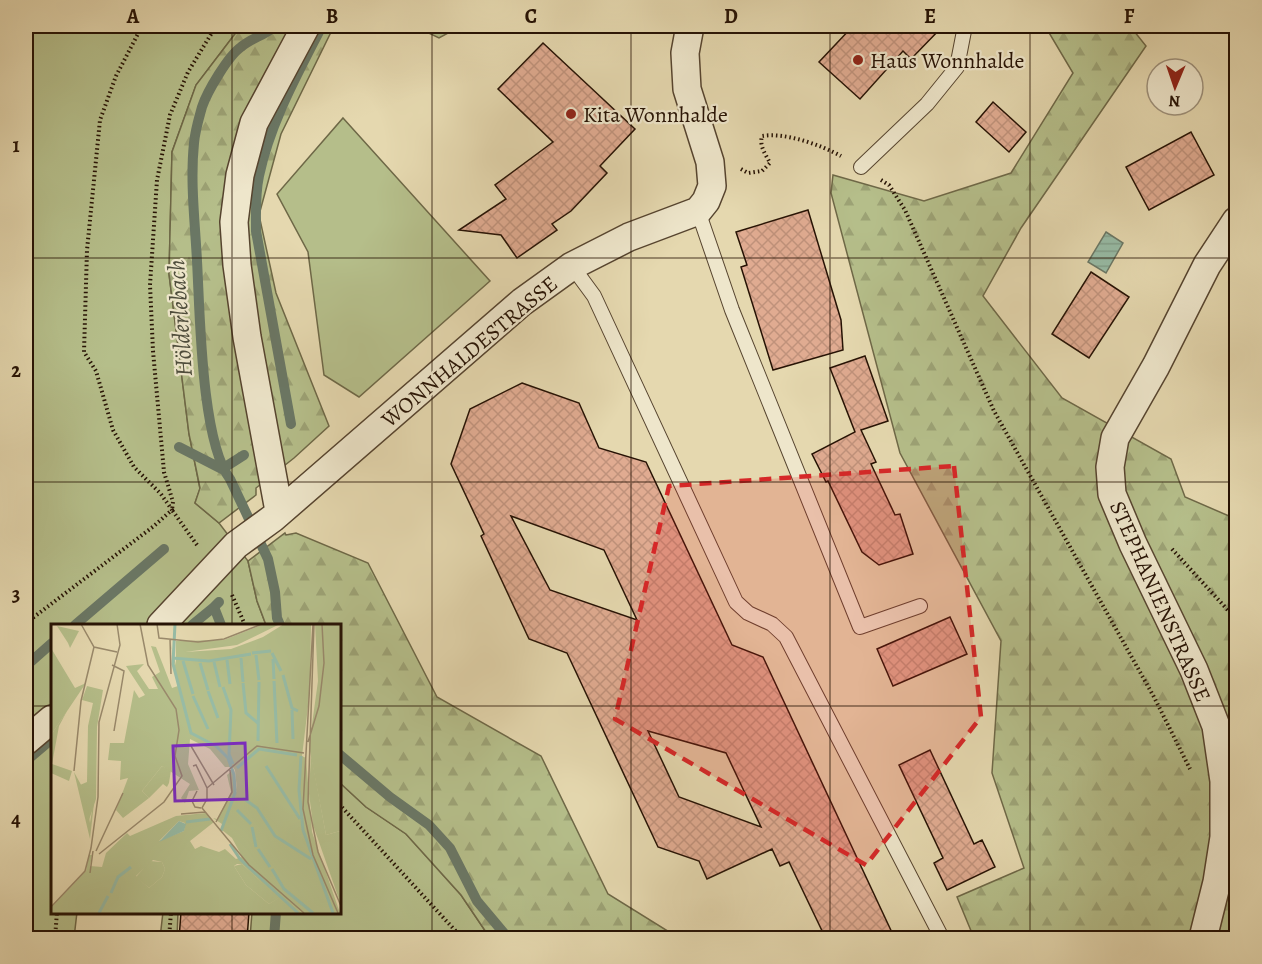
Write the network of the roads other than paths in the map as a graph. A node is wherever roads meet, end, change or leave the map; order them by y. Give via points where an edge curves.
1 (306, 26) edge
2 (690, 26) edge
3 (963, 26) edge
4 (861, 167) dead end
5 (698, 212) junction
6 (1236, 221) edge
7 (572, 266) junction
8 (276, 515) junction
9 (920, 606) dead end
10 (162, 624) edge
11 (51, 720) edge
12 (26, 741) edge
13 (942, 939) edge
14 (1203, 939) edge

1 - 8 street via 254,123 240,175 234,222 237,265
2 - 5 street via 685,53 687,89 710,162 712,186
3 - 4 lane via 957,67 927,104
5 - 7 street, WONNHALDESTRASSE via 629,237
5 - 9 lane via 732,310 860,627
6 - 14 street, STEPHANIENSTRASSE via 1207,265 1115,438 1110,467 1112,494 1132,544 1194,670 1216,726 1224,781 1224,837
7 - 8 street, WONNHALDESTRASSE via 522,302
7 - 13 lane via 594,296 736,602 786,637
8 - 10 street, WONNHALDESTRASSE via 236,545
11 - 12 street

